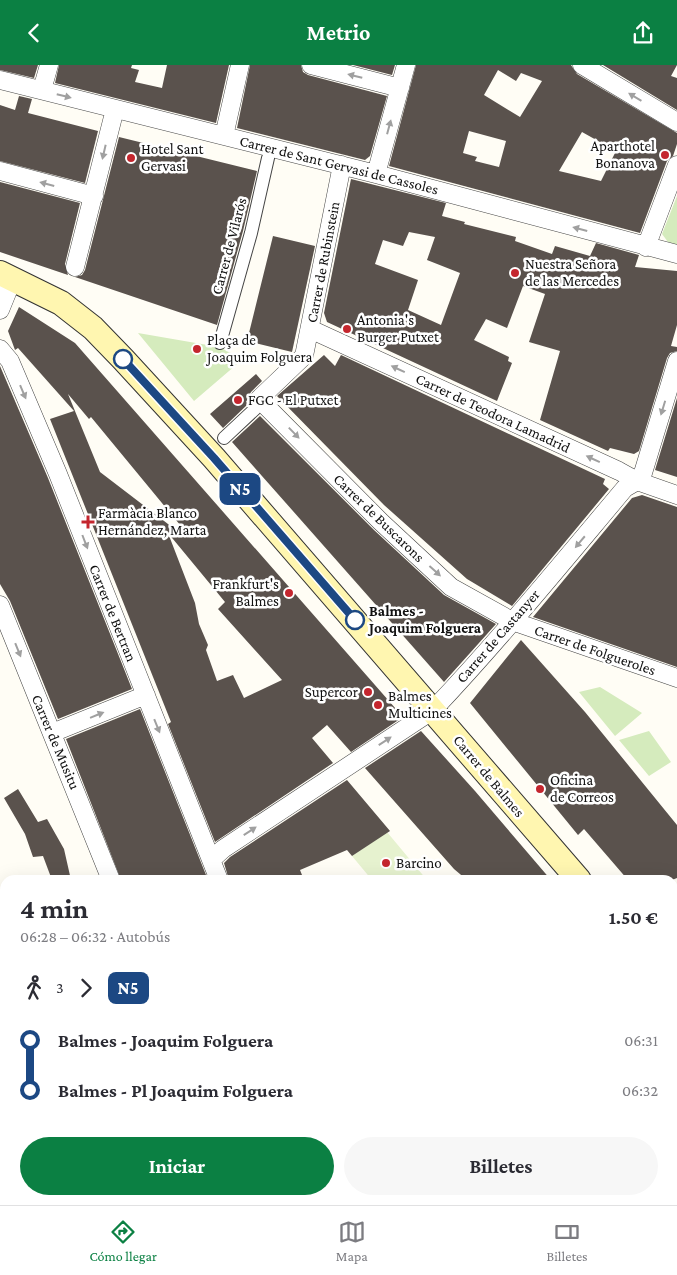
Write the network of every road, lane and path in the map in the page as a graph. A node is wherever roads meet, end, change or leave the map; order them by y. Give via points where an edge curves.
1 (50, 65) edge
2 (240, 65) edge
3 (311, 65) edge
4 (406, 65) edge
5 (582, 65) edge
6 (0, 80) edge
7 (400, 88) junction
8 (42, 90) junction
9 (115, 109) junction
10 (677, 123) edge
11 (224, 136) junction
12 (268, 158) dead end
13 (342, 165) junction
14 (677, 165) edge
15 (0, 171) edge
16 (376, 174) junction
17 (94, 196) junction
18 (646, 247) junction
19 (677, 254) edge
20 (75, 267) dead end
21 (6, 276) edge
22 (0, 309) edge
23 (310, 329) junction
24 (220, 343) dead end
25 (0, 349) edge
26 (677, 361) edge
27 (259, 399) junction
28 (224, 438) dead end
29 (637, 481) junction
30 (677, 495) edge
31 (0, 605) edge
32 (512, 621) junction
33 (677, 678) edge
34 (146, 695) junction
35 (433, 710) junction
36 (52, 733) junction
37 (211, 860) junction
38 (109, 875) edge
39 (217, 875) edge
40 (574, 875) edge

1 - 8 street
2 - 11 street
7 -> 3 street
4 - 7 street
10 -> 5 street
6 - 8 street, Carrer de Sant Gervasi de Cassoles
16 -> 7 street
8 -> 9 street, Carrer de Sant Gervasi de Cassoles
9 - 11 street, Carrer de Sant Gervasi de Cassoles
9 -> 17 street
11 - 13 street, Carrer de Sant Gervasi de Cassoles
12 - 24 street, Carrer de Vilarós
13 - 16 street, Carrer de Sant Gervasi de Cassoles
13 - 23 street, Carrer de Rubinstein
14 - 18 street
17 -> 15 street
18 -> 16 street, Carrer de Sant Gervasi de Cassoles
17 - 20 street
18 - 19 street, Carrer de Sant Gervasi de Cassoles
21 - 22 street
21 - 35 main road, Carrer de Balmes via 62,303 93,328 214,458
23 - 27 street, Carrer de Rubinstein via 302,359
29 -> 23 street, Carrer de Teodora Lamadrid
25 -> 34 street, Carrer de Bertran via 10,361 54,465
26 -> 29 street, Carrer de Castanyer via 643,473
27 - 28 street via 255,409
27 -> 32 street, Carrer de Buscarons via 381,522 452,587
29 - 30 street, Carrer de Teodora Lamadrid
29 -> 32 street, Carrer de Castanyer via 625,488
31 -> 36 street, Carrer de Musitu
32 - 33 street, Carrer de Folgueroles
32 - 35 street, Carrer de Castanyer
36 -> 34 street
34 -> 37 street, Carrer de Bertran
37 -> 35 street, Carrer de Castanyer via 222,849
35 - 40 main road, Carrer de Balmes
36 - 38 street, Carrer de Musitu
37 - 39 street, Carrer de Bertran

